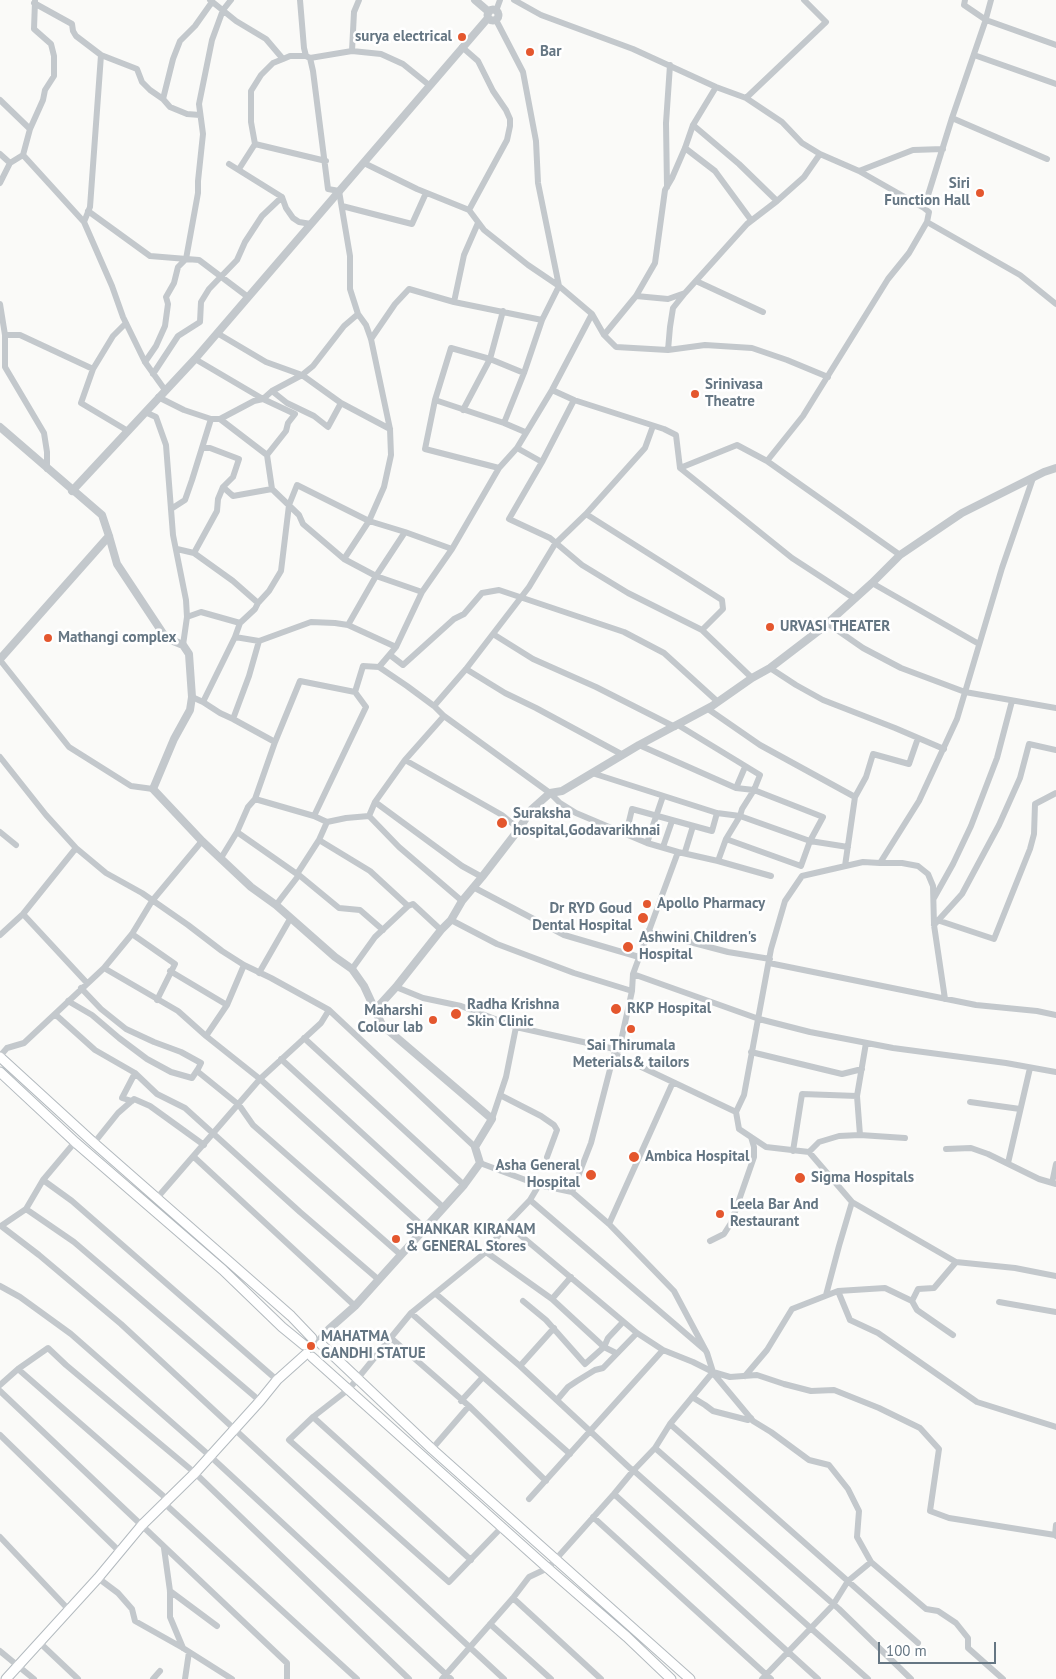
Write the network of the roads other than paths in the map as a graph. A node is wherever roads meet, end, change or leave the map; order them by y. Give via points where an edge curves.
1 (231, 0) edge
2 (300, 0) edge
3 (359, 0) edge
4 (475, 0) edge
5 (500, 0) edge
6 (514, 0) edge
7 (804, 0) edge
8 (991, 0) edge
9 (211, 1) edge
10 (35, 2) edge
11 (963, 2) edge
12 (224, 10) junction
13 (492, 15) junction
14 (986, 20) junction
15 (1056, 45) edge
16 (462, 47) junction
17 (352, 51) junction
18 (101, 55) junction
19 (974, 55) junction
20 (308, 57) junction
21 (283, 59) junction
22 (670, 65) junction
23 (1056, 84) edge
24 (430, 85) junction
25 (716, 87) junction
26 (746, 98) junction
27 (163, 99) junction
28 (0, 100) edge
29 (200, 115) junction
30 (952, 118) junction
31 (693, 125) junction
32 (30, 129) junction
33 (255, 144) junction
34 (686, 148) junction
35 (943, 149) junction
36 (0, 154) edge
37 (820, 154) junction
38 (23, 155) junction
39 (1047, 159) dead end
40 (326, 161) junction
41 (10, 163) junction
42 (364, 163) junction
43 (229, 164) dead end
44 (239, 169) junction
45 (859, 171) junction
46 (0, 183) edge
47 (667, 187) junction
48 (339, 191) junction
49 (426, 193) junction
50 (282, 197) junction
51 (777, 201) junction
52 (342, 206) junction
53 (924, 208) junction
54 (469, 210) junction
55 (88, 211) junction
56 (751, 220) junction
57 (84, 222) junction
58 (927, 222) junction
59 (478, 223) junction
60 (311, 224) junction
61 (186, 259) junction
62 (221, 277) junction
63 (696, 281) junction
64 (559, 286) junction
65 (685, 293) junction
66 (636, 296) junction
67 (248, 298) junction
68 (454, 302) junction
69 (0, 304) edge
70 (1056, 304) edge
71 (504, 311) junction
72 (763, 312) dead end
73 (358, 314) junction
74 (592, 314) junction
75 (542, 320) junction
76 (126, 323) junction
77 (2, 333) edge
78 (217, 333) junction
79 (604, 335) junction
80 (371, 339) junction
81 (668, 350) junction
82 (490, 358) junction
83 (195, 359) junction
84 (145, 362) junction
85 (93, 369) junction
86 (524, 373) junction
87 (153, 374) junction
88 (302, 375) junction
89 (828, 377) junction
90 (165, 390) junction
91 (552, 390) junction
92 (272, 391) junction
93 (158, 397) junction
94 (263, 399) junction
95 (435, 400) junction
96 (574, 400) junction
97 (341, 403) junction
98 (463, 410) junction
99 (296, 411) junction
100 (146, 412) junction
101 (210, 419) junction
102 (220, 419) junction
103 (504, 424) junction
104 (654, 426) junction
105 (0, 427) edge
106 (390, 429) junction
107 (128, 431) junction
108 (525, 432) junction
109 (202, 448) junction
110 (517, 448) junction
111 (267, 455) junction
112 (767, 461) junction
113 (542, 462) junction
114 (499, 468) junction
115 (680, 468) junction
116 (1056, 468) edge
117 (47, 469) junction
118 (1033, 478) junction
119 (223, 486) junction
120 (272, 489) junction
121 (72, 491) junction
122 (289, 506) junction
123 (171, 509) junction
124 (586, 514) junction
125 (369, 521) junction
126 (405, 532) junction
127 (109, 536) junction
128 (555, 544) junction
129 (177, 549) junction
130 (452, 549) junction
131 (194, 553) junction
132 (900, 556) junction
133 (344, 559) junction
134 (376, 576) junction
135 (872, 583) junction
136 (422, 592) junction
137 (522, 596) junction
138 (855, 599) junction
139 (258, 603) junction
140 (187, 617) junction
141 (240, 623) junction
142 (827, 623) junction
143 (348, 625) junction
144 (702, 630) junction
145 (493, 634) junction
146 (235, 637) junction
147 (259, 641) junction
148 (979, 644) junction
149 (183, 645) junction
150 (396, 647) junction
151 (390, 655) junction
152 (0, 660) edge
153 (379, 667) junction
154 (770, 668) junction
155 (466, 669) junction
156 (752, 678) junction
157 (356, 692) junction
158 (964, 692) junction
159 (192, 697) junction
160 (1012, 701) junction
161 (203, 702) junction
162 (718, 702) junction
163 (434, 706) junction
164 (1056, 708) edge
165 (708, 709) junction
166 (444, 716) junction
167 (233, 719) junction
168 (676, 726) junction
169 (918, 738) junction
170 (275, 742) junction
171 (639, 745) junction
172 (944, 749) junction
173 (1056, 750) edge
174 (623, 755) junction
175 (0, 757) edge
176 (405, 760) junction
177 (745, 767) junction
178 (592, 774) junction
179 (736, 788) junction
180 (153, 789) junction
181 (754, 790) junction
182 (550, 794) junction
183 (1056, 794) edge
184 (662, 796) junction
185 (855, 797) junction
186 (255, 799) junction
187 (375, 802) junction
188 (717, 813) junction
189 (314, 816) junction
190 (369, 816) junction
191 (740, 816) junction
192 (656, 817) junction
193 (672, 821) junction
194 (328, 822) junction
195 (693, 826) junction
196 (519, 829) junction
197 (0, 832) edge
198 (237, 832) junction
199 (626, 834) junction
200 (726, 839) junction
201 (319, 840) junction
202 (202, 841) junction
203 (810, 841) junction
204 (647, 843) junction
205 (16, 845) dead end
206 (663, 847) junction
207 (848, 847) junction
208 (76, 848) junction
209 (681, 852) junction
210 (221, 858) junction
211 (718, 861) junction
212 (880, 862) junction
213 (845, 866) junction
214 (298, 875) junction
215 (771, 876) dead end
216 (482, 877) junction
217 (473, 887) junction
218 (934, 898) junction
219 (152, 901) junction
220 (462, 901) junction
221 (276, 905) junction
222 (408, 906) junction
223 (23, 914) junction
224 (290, 918) junction
225 (451, 920) junction
226 (937, 923) junction
227 (383, 930) junction
228 (441, 930) junction
229 (648, 931) junction
230 (132, 934) junction
231 (0, 935) edge
232 (639, 957) junction
233 (769, 961) junction
234 (244, 964) junction
235 (104, 968) junction
236 (352, 969) junction
237 (170, 972) junction
238 (259, 973) junction
239 (633, 974) junction
240 (87, 983) junction
241 (396, 987) junction
242 (81, 988) junction
243 (632, 991) junction
244 (945, 999) junction
245 (157, 1000) junction
246 (68, 1001) junction
247 (227, 1004) junction
248 (376, 1009) junction
249 (329, 1010) junction
250 (56, 1015) junction
251 (1056, 1015) edge
252 (759, 1019) junction
253 (516, 1027) junction
254 (206, 1036) junction
255 (304, 1038) junction
256 (866, 1043) junction
257 (616, 1052) junction
258 (751, 1052) junction
259 (0, 1057) edge
260 (281, 1059) junction
261 (1030, 1068) junction
262 (862, 1069) junction
263 (197, 1071) junction
264 (0, 1072) edge
265 (135, 1072) junction
266 (1056, 1072) edge
267 (260, 1080) junction
268 (673, 1082) junction
269 (500, 1095) junction
270 (857, 1096) junction
271 (132, 1101) junction
272 (970, 1102) dead end
273 (239, 1105) junction
274 (1020, 1109) junction
275 (736, 1112) junction
276 (492, 1120) junction
277 (214, 1134) junction
278 (860, 1135) junction
279 (751, 1137) junction
280 (905, 1138) dead end
281 (75, 1142) junction
282 (94, 1143) junction
283 (204, 1145) junction
284 (475, 1147) junction
285 (946, 1149) dead end
286 (793, 1151) junction
287 (809, 1152) junction
288 (194, 1157) junction
289 (546, 1157) dead end
290 (480, 1163) junction
291 (1008, 1163) junction
292 (1056, 1164) edge
293 (43, 1180) junction
294 (1054, 1184) edge
295 (464, 1185) junction
296 (539, 1185) junction
297 (572, 1192) junction
298 (157, 1198) junction
299 (530, 1200) junction
300 (852, 1202) junction
301 (444, 1208) junction
302 (26, 1209) junction
303 (507, 1224) junction
304 (609, 1224) junction
305 (1, 1227) edge
306 (425, 1228) junction
307 (710, 1241) dead end
308 (486, 1252) junction
309 (401, 1255) junction
310 (956, 1262) junction
311 (571, 1276) junction
312 (1056, 1276) edge
313 (379, 1280) junction
314 (0, 1286) edge
315 (838, 1291) junction
316 (436, 1294) junction
317 (826, 1295) junction
318 (552, 1299) junction
319 (523, 1301) dead end
320 (912, 1301) junction
321 (999, 1302) dead end
322 (355, 1306) junction
323 (1056, 1312) edge
324 (412, 1313) junction
325 (623, 1322) junction
326 (554, 1328) junction
327 (637, 1333) junction
328 (953, 1335) dead end
329 (391, 1338) junction
330 (318, 1341) junction
331 (604, 1347) junction
332 (663, 1350) junction
333 (307, 1352) junction
334 (616, 1353) junction
335 (708, 1353) junction
336 (520, 1366) junction
337 (18, 1369) junction
338 (712, 1372) junction
339 (746, 1376) junction
340 (483, 1377) junction
341 (359, 1379) junction
342 (277, 1380) junction
343 (0, 1385) edge
344 (349, 1389) junction
345 (0, 1391) edge
346 (692, 1397) junction
347 (380, 1400) junction
348 (557, 1400) junction
349 (260, 1401) junction
350 (461, 1401) junction
351 (469, 1406) junction
352 (371, 1409) junction
353 (313, 1417) junction
354 (751, 1418) junction
355 (670, 1424) junction
356 (1056, 1427) edge
357 (233, 1430) junction
358 (590, 1431) junction
359 (0, 1434) edge
360 (655, 1448) junction
361 (432, 1449) junction
362 (570, 1454) junction
363 (210, 1456) junction
364 (633, 1470) junction
365 (196, 1473) junction
366 (546, 1481) junction
367 (614, 1494) junction
368 (529, 1499) dead end
369 (166, 1502) junction
370 (592, 1518) junction
371 (142, 1525) junction
372 (1056, 1525) edge
373 (502, 1527) junction
374 (0, 1536) edge
375 (1055, 1536) edge
376 (541, 1547) junction
377 (164, 1548) junction
378 (119, 1551) junction
379 (534, 1556) junction
380 (471, 1560) junction
381 (556, 1560) junction
382 (871, 1562) junction
383 (548, 1568) junction
384 (565, 1568) junction
385 (558, 1576) junction
386 (98, 1578) junction
387 (848, 1582) junction
388 (170, 1591) junction
389 (513, 1598) junction
390 (834, 1605) junction
391 (69, 1610) junction
392 (490, 1624) junction
393 (217, 1626) dead end
394 (810, 1628) junction
395 (40, 1643) junction
396 (918, 1644) dead end
397 (470, 1648) junction
398 (186, 1650) junction
399 (0, 1651) edge
400 (788, 1653) junction
401 (17, 1666) junction
402 (160, 1671) dead end
403 (7, 1678) edge
404 (447, 1678) edge
405 (766, 1678) edge
406 (34, 1679) edge
407 (78, 1679) edge
408 (153, 1679) edge
409 (185, 1679) edge
410 (232, 1679) edge
411 (287, 1679) edge
412 (357, 1679) edge
413 (409, 1679) edge
414 (504, 1679) edge
415 (550, 1679) edge
416 (601, 1679) edge
417 (671, 1679) edge
418 (690, 1679) edge
419 (818, 1679) edge
420 (868, 1679) edge
421 (911, 1679) edge
422 (1003, 1679) edge

1 - 12 street
2 - 20 street
3 - 17 street via 354,12
4 - 13 street
5 - 13 street
6 - 22 street via 541,15
7 - 26 street via 826,22
8 - 14 street
9 - 12 street
9 - 27 street via 195,26 180,41
10 - 18 street via 72,24 76,36
10 - 32 street via 34,29 51,44 54,76
11 - 14 street
12 - 21 street via 266,39
12 - 29 street via 212,40 199,104
13 - 16 street
13 - 64 street via 524,72 536,141 538,184
14 - 15 street
14 - 19 street
16 - 24 street
16 - 54 street via 478,60 510,119 507,140
17 - 20 street
17 - 24 street via 381,54 403,64
18 - 27 street via 137,69 142,82
18 - 55 street
19 - 23 street
19 - 30 street
20 - 21 street
20 - 40 street
21 - 33 street via 273,63 261,75 251,91
22 - 25 street
22 - 47 street via 666,123
24 - 42 street
25 - 26 street
25 - 31 street
26 - 37 street via 782,122 802,143
27 - 29 street via 170,107
28 - 32 street
29 - 61 street via 203,134 198,193
30 - 35 street
30 - 39 street
31 - 34 street
31 - 51 street
32 - 38 street
33 - 40 street
33 - 44 street
34 - 47 street
34 - 56 street via 715,171
35 - 45 street via 913,150
35 - 53 street
36 - 41 street
37 - 45 street
37 - 51 street via 804,177
38 - 41 street
38 - 57 street
40 - 48 street via 328,188
41 - 46 street
42 - 48 street
42 - 49 street
43 - 44 street
44 - 50 street
45 - 53 street
47 - 66 street via 655,262
48 - 52 street
48 - 60 street
49 - 52 street via 412,224
49 - 54 street
50 - 60 street via 293,218
50 - 62 street via 262,216 237,260
51 - 56 street
52 - 73 street via 350,256 350,289
53 - 58 street via 929,212
54 - 59 street
55 - 57 street
55 - 61 street via 150,256
56 - 63 street
57 - 76 street
58 - 70 street via 1020,275
58 - 89 street
59 - 64 street
59 - 68 street via 464,255
60 - 67 street
61 - 62 street via 199,260
61 - 84 street via 178,268 166,297 165,326
62 - 67 street
62 - 87 street via 201,302 200,322 178,336
63 - 65 street
63 - 72 street
64 - 74 street
64 - 75 street
65 - 66 street via 668,299
65 - 81 street via 673,308
66 - 79 street
67 - 78 street
68 - 71 street
68 - 80 street via 409,289
69 - 77 street
71 - 75 street
71 - 82 street
73 - 80 street
73 - 88 street
74 - 79 street
74 - 91 street
75 - 86 street
76 - 84 street
76 - 85 street via 113,336
77 - 85 street via 20,335
77 - 117 street via 5,367 44,433
78 - 83 street
78 - 88 street via 266,362
79 - 81 street via 616,347
80 - 106 street
81 - 89 street via 705,345 752,348
82 - 86 street
82 - 95 street via 452,348
82 - 98 street
83 - 90 street
83 - 94 street
84 - 87 street
85 - 107 street via 82,403
86 - 103 street
87 - 90 street
88 - 92 street
88 - 97 street
89 - 112 street via 803,416
90 - 93 street
91 - 96 street
91 - 108 street
92 - 94 street
92 - 99 street
93 - 100 street
93 - 101 street
94 - 99 street
94 - 102 street
95 - 98 street
95 - 114 street via 425,448
96 - 104 street
96 - 113 street
97 - 99 street via 328,427 314,416
97 - 106 street
98 - 103 street
99 - 111 street via 286,431
100 - 107 street
100 - 123 street via 156,417 166,446
101 - 102 street
101 - 109 street
102 - 111 street
103 - 108 street
104 - 115 street via 676,435
104 - 124 street via 645,448
105 - 117 street
106 - 125 street via 391,455 384,487
107 - 121 street
108 - 110 street
109 - 119 street via 239,460 233,477
109 - 123 street via 185,500
110 - 113 street
110 - 114 street
111 - 120 street
112 - 115 street via 737,445
112 - 132 street
113 - 128 street via 510,519 550,538
114 - 130 street
115 - 138 street via 792,558
116 - 118 street
117 - 121 street
118 - 132 street via 962,513
118 - 148 street
119 - 120 street via 233,496
119 - 131 street via 217,511
120 - 122 street
121 - 127 street via 102,515
122 - 125 street via 297,485
122 - 133 street via 303,524
122 - 139 street via 281,571
123 - 129 street
124 - 128 street
124 - 144 street via 722,600 723,609
125 - 126 street
125 - 133 street
126 - 130 street
126 - 134 street
127 - 149 street via 117,564 166,638
127 - 152 street
128 - 137 street
128 - 144 street via 620,588
129 - 131 street
129 - 140 street
130 - 136 street
131 - 139 street
132 - 135 street
133 - 134 street
134 - 136 street
134 - 143 street
135 - 138 street
135 - 148 street
136 - 150 street
137 - 145 street
137 - 151 street via 499,590 482,592 464,614 454,619 403,665
137 - 162 street via 624,632 664,653
138 - 142 street
139 - 141 street
140 - 141 street via 201,612
140 - 149 street
141 - 146 street
142 - 154 street
142 - 158 street via 863,648 901,668
143 - 147 street via 311,622
143 - 150 street
144 - 156 street
145 - 155 street
145 - 168 street via 533,659
146 - 147 street
146 - 161 street
147 - 167 street
148 - 158 street
149 - 159 street via 189,654
150 - 151 street
151 - 153 street
152 - 180 street via 69,747 131,786
153 - 157 street via 363,666
153 - 163 street
154 - 156 street
154 - 169 street via 823,700
155 - 163 street
155 - 174 street via 505,694
156 - 162 street
157 - 170 street via 300,681
157 - 189 street via 366,707
158 - 160 street
158 - 172 street
159 - 161 street
159 - 180 street via 190,710
160 - 164 street
160 - 218 street via 996,758 971,826
161 - 167 street
162 - 165 street
163 - 166 street
165 - 168 street
165 - 185 street via 760,745
166 - 176 street
166 - 182 street
167 - 170 street
168 - 171 street
168 - 177 street
169 - 172 street
169 - 185 street via 909,764 873,754
170 - 186 street
171 - 174 street
171 - 179 street
172 - 212 street via 919,801
173 - 226 street via 1029,744 1020,778 999,825 962,894
174 - 178 street
175 - 208 street
176 - 187 street
176 - 196 street via 502,815
177 - 179 street
177 - 181 street via 760,775
178 - 182 street
178 - 184 street
179 - 181 street
180 - 202 street
181 - 191 street
181 - 203 street via 823,817
182 - 196 street via 530,810
182 - 199 street via 576,813
183 - 226 street via 1035,804 1030,849 994,939
184 - 188 street
184 - 192 street
185 - 207 street
186 - 189 street
186 - 198 street
187 - 190 street
187 - 216 street
188 - 191 street
188 - 195 street via 712,831
189 - 194 street
190 - 194 street
190 - 220 street via 399,847
191 - 200 street
191 - 203 street
192 - 193 street
192 - 199 street via 632,809
192 - 204 street
193 - 195 street
193 - 206 street
194 - 201 street
195 - 209 street
196 - 216 street
197 - 205 street
198 - 210 street
198 - 214 street
199 - 204 street
200 - 203 street via 801,866
200 - 211 street
201 - 214 street
201 - 222 street via 370,871
202 - 210 street
202 - 219 street
203 - 207 street
204 - 206 street
206 - 209 street
207 - 213 street
208 - 219 street via 106,873
208 - 223 street
209 - 211 street
209 - 229 street
210 - 221 street via 251,887
211 - 215 street
212 - 213 street
212 - 218 street via 918,866 928,874
213 - 233 street via 802,876 785,901
214 - 221 street
214 - 227 street via 339,908 360,910
216 - 217 street
217 - 220 street
217 - 232 street via 564,935
218 - 226 street
219 - 230 street
219 - 234 street
220 - 225 street
221 - 224 street
222 - 227 street
222 - 228 street via 413,904
223 - 231 street
223 - 240 street
224 - 236 street
224 - 238 street
225 - 228 street
225 - 243 street via 497,944
226 - 244 street
227 - 236 street via 375,936
228 - 241 street
229 - 232 street
229 - 233 street
230 - 235 street
230 - 237 street via 175,964
232 - 239 street
233 - 244 street
233 - 252 street
234 - 238 street
234 - 247 street
235 - 240 street
235 - 245 street
236 - 248 street
237 - 245 street
237 - 247 street
238 - 249 street
239 - 243 street
239 - 252 street
240 - 242 street
241 - 248 street
241 - 253 street via 422,998 461,1006
242 - 246 street
242 - 263 street via 101,1010 126,1029 201,1063
243 - 257 street
244 - 251 street
245 - 254 street via 178,1011
246 - 250 street
246 - 263 street via 92,1015 147,1059 171,1072 192,1078
247 - 254 street
248 - 276 street via 382,1025
249 - 255 street via 321,1023
249 - 284 street
250 - 259 street via 24,1043 7,1048
250 - 265 street via 95,1050
252 - 256 street
252 - 258 street
253 - 257 street
253 - 269 street
254 - 267 street
255 - 260 street
255 - 295 street
256 - 261 street
256 - 262 street
257 - 268 street
257 - 297 street via 591,1142
258 - 262 street via 842,1074
258 - 275 street via 744,1095
259 - 282 main road
260 - 267 street
260 - 301 street
261 - 266 street
261 - 274 street
262 - 270 street
263 - 273 street
264 - 281 main road
265 - 271 street via 122,1098
265 - 277 street via 157,1094 185,1108
267 - 273 street
267 - 306 street
268 - 275 street
268 - 304 street
269 - 276 street
269 - 289 street via 554,1125 557,1130
270 - 278 street
270 - 286 street via 802,1094
271 - 282 street
271 - 283 street via 150,1106
272 - 274 street
273 - 277 street
273 - 309 street via 254,1124
274 - 291 street
275 - 279 street via 739,1129
276 - 284 street
277 - 283 street
277 - 313 street
278 - 280 street
278 - 287 street via 839,1136 819,1142
279 - 286 street via 766,1147
279 - 307 street via 754,1158 731,1223 724,1234
281 - 293 street
281 - 333 main road via 215,1264
282 - 298 main road
283 - 288 street
284 - 290 street
285 - 291 street via 971,1148
286 - 287 street
287 - 300 street
288 - 298 street
288 - 322 street
290 - 295 street
290 - 296 street
291 - 294 street
292 - 294 street
293 - 302 street
293 - 342 street via 72,1201
295 - 301 street
296 - 297 street
296 - 299 street
297 - 304 street
298 - 330 main road
299 - 303 street
299 - 335 street
300 - 310 street
300 - 317 street
301 - 306 street
302 - 305 street
302 - 349 street via 74,1242
303 - 308 street
303 - 311 street
304 - 335 street via 674,1291
305 - 357 street via 121,1324
306 - 309 street
308 - 316 street
308 - 318 street
309 - 313 street
310 - 312 street
310 - 320 street via 934,1288 918,1289
311 - 318 street
311 - 325 street
313 - 322 street
314 - 363 street via 71,1334
315 - 317 street
315 - 320 street via 885,1288
315 - 356 street via 850,1320 878,1334 977,1402
316 - 324 street
316 - 336 street
317 - 339 street via 792,1309
318 - 331 street
319 - 326 street
320 - 328 street via 917,1310
321 - 323 street
322 - 330 street
324 - 329 street
324 - 340 street
325 - 327 street
325 - 331 street
326 - 331 street via 585,1364
326 - 336 street
327 - 332 street
327 - 334 street
329 - 341 street
329 - 350 street
330 - 333 main road via 307,1340
330 - 333 main road via 320,1353
330 - 341 main road
331 - 334 street
332 - 338 street
332 - 358 street
333 - 342 main road
333 - 344 main road
334 - 348 street via 603,1368 568,1387
335 - 338 street
336 - 348 street
337 - 343 street
337 - 365 street via 48,1348
337 - 369 street
338 - 339 street via 730,1377
338 - 346 street
338 - 354 street
339 - 375 street via 757,1375 811,1391 834,1390 920,1428 939,1449 930,1511 949,1518
340 - 350 street
340 - 362 street
341 - 344 street
341 - 347 main road
342 - 349 main road
344 - 352 main road
344 - 353 street
345 - 371 street
346 - 354 street via 713,1412
346 - 355 street
347 - 352 main road
347 - 361 main road
348 - 358 street
349 - 357 main road
350 - 351 street
351 - 361 street
351 - 366 street
352 - 373 main road
353 - 380 street
353 - 380 street via 289,1440 449,1582
354 - 382 street via 809,1460 829,1465 848,1489 859,1511 857,1537
355 - 360 street
355 - 387 street
357 - 363 main road
357 - 397 street
358 - 362 street
358 - 364 street
359 - 378 street
360 - 364 street
360 - 390 street
361 - 376 main road
362 - 366 street
363 - 365 main road
363 - 404 street
364 - 367 street
364 - 394 street
365 - 369 main road
365 - 413 street
366 - 368 street
367 - 370 street
367 - 400 street
369 - 371 main road
369 - 412 street
370 - 381 street
370 - 405 street
371 - 377 street
371 - 378 main road
372 - 375 street
373 - 379 main road
373 - 380 street
374 - 391 street
376 - 379 main road
376 - 381 main road
377 - 388 street
377 - 411 street via 287,1663
378 - 386 main road
379 - 383 main road
381 - 383 street
381 - 384 main road
382 - 387 street
382 - 422 street via 926,1609 938,1611 956,1623 968,1638 968,1648
383 - 385 main road
383 - 389 street via 529,1577
384 - 385 main road
384 - 418 main road
385 - 417 main road
386 - 391 main road
386 - 398 street via 132,1609 135,1621
387 - 390 street
387 - 396 street
388 - 393 street
388 - 398 street via 170,1617
389 - 392 street
389 - 416 street
390 - 394 street
390 - 421 street
391 - 395 main road
392 - 397 street
392 - 415 street
394 - 400 street
394 - 420 street
395 - 401 main road
395 - 407 street
397 - 404 street
397 - 414 street
398 - 409 street
398 - 410 street
399 - 401 street
400 - 405 street
400 - 419 street
401 - 403 main road
401 - 406 street
402 - 408 street

